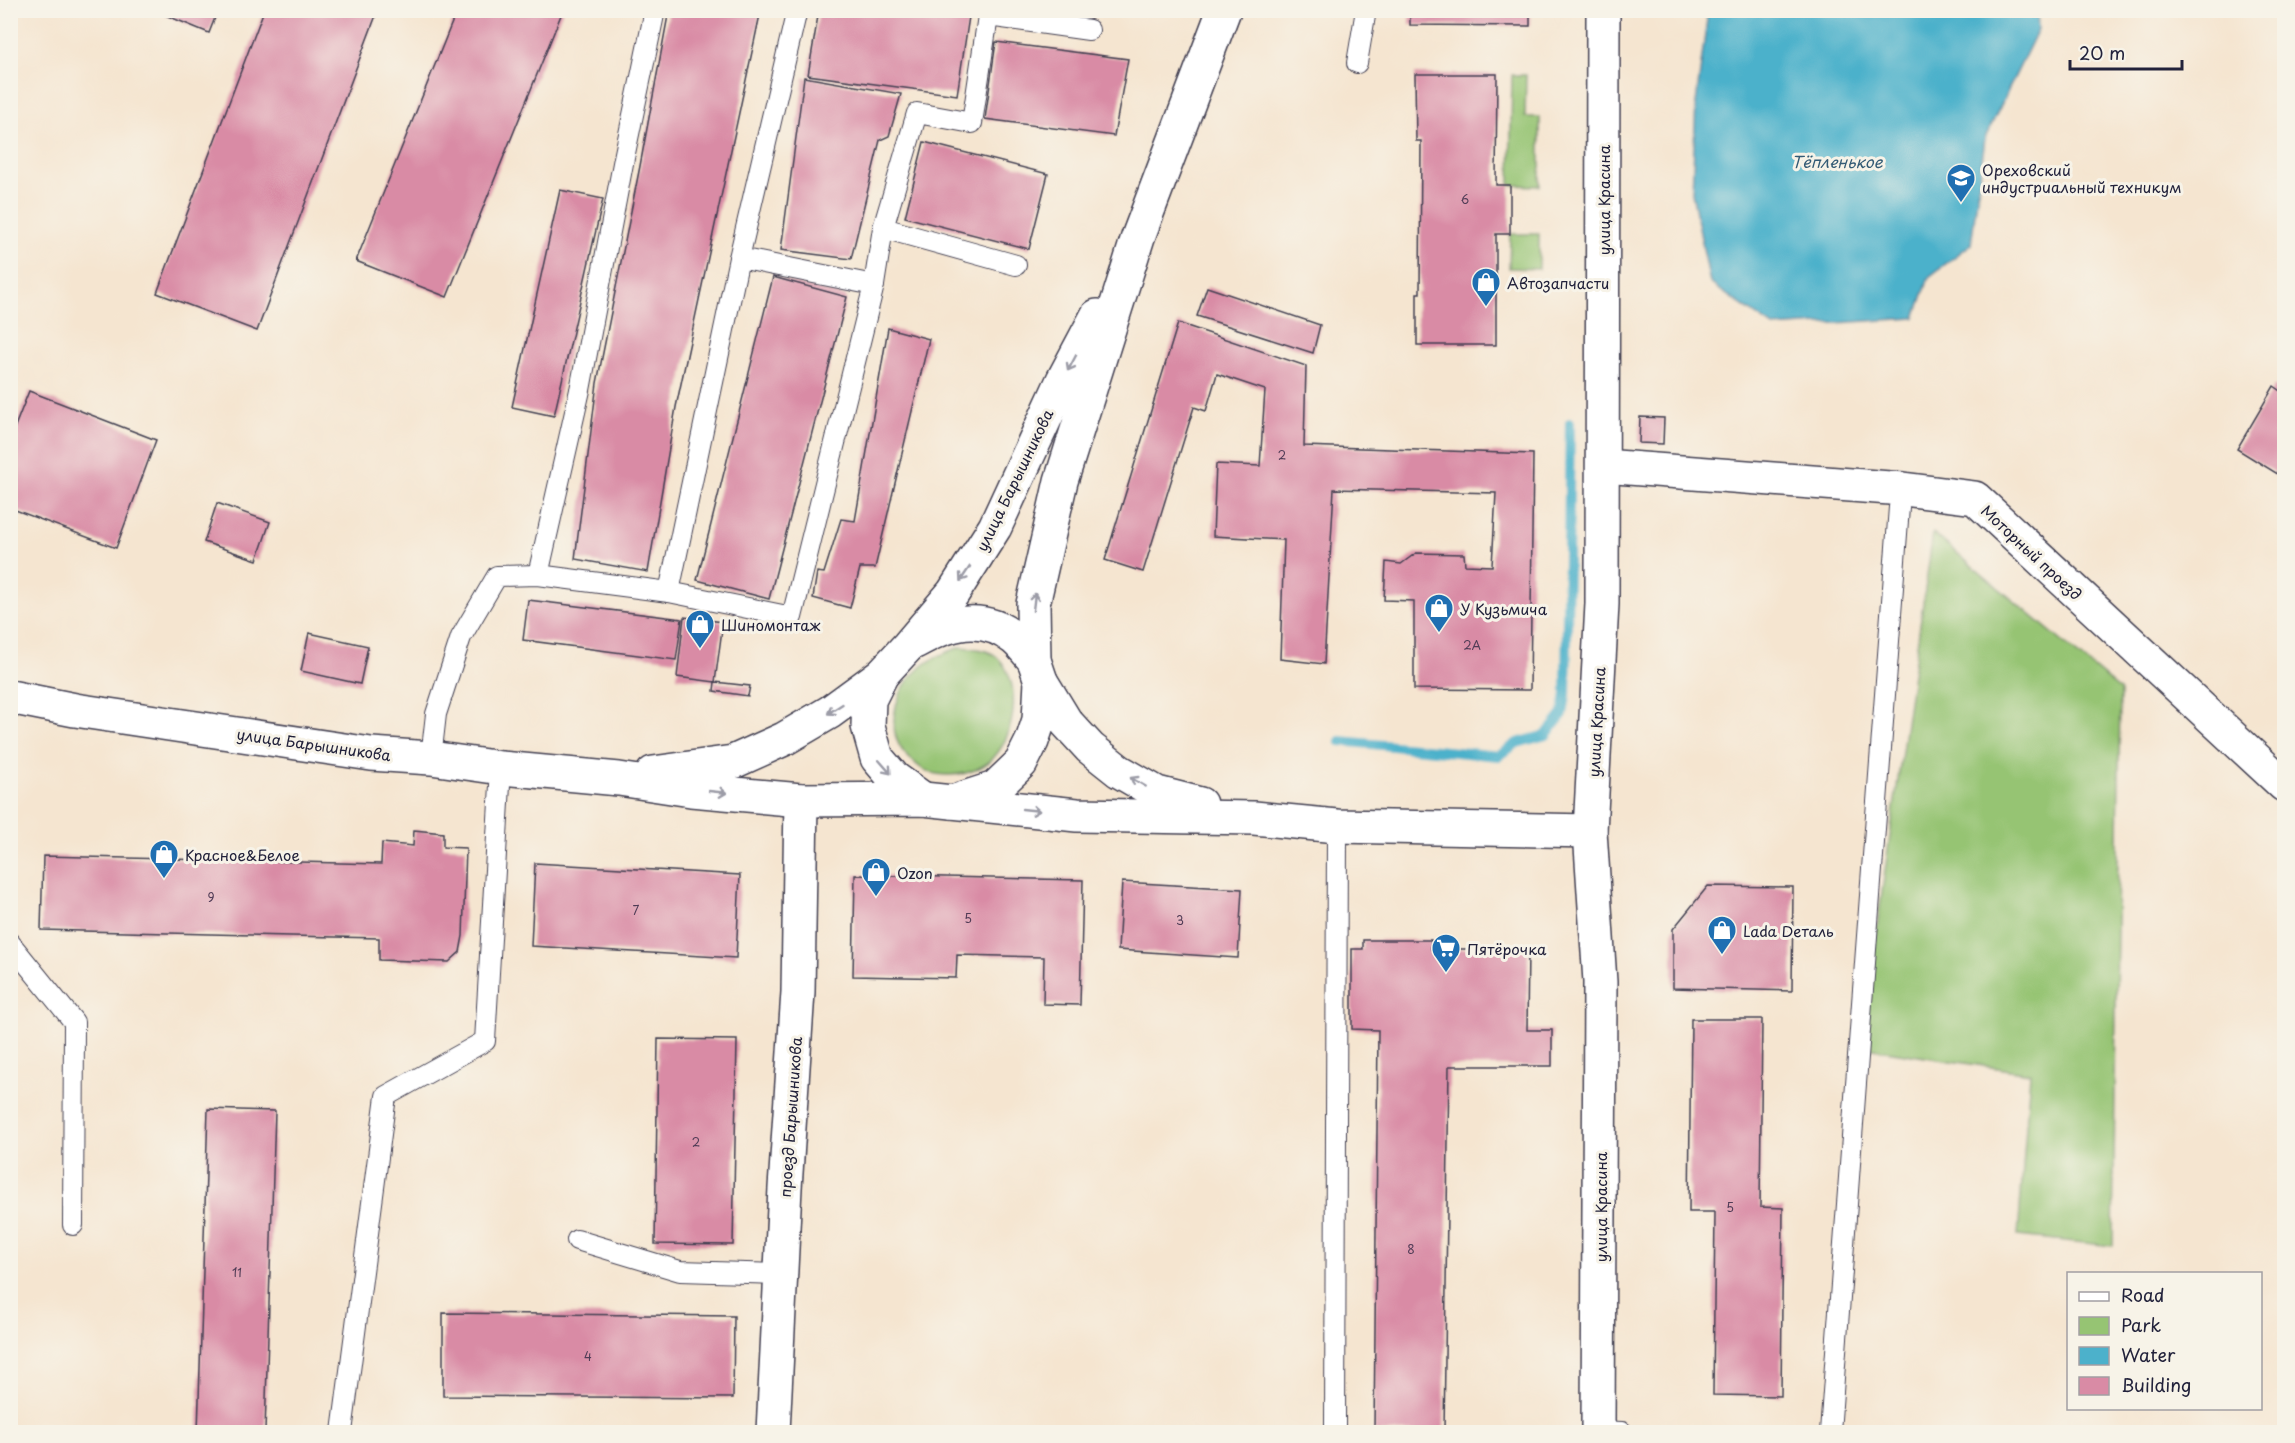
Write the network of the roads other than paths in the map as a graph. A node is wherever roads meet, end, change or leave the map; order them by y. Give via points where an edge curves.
1 (655, 10) edge
2 (797, 10) edge
3 (1224, 10) edge
4 (1366, 10) edge
5 (1603, 10) edge
6 (1089, 30) dead end
7 (1357, 63) dead end
8 (883, 228) junction
9 (1138, 237) junction
10 (739, 258) junction
11 (1016, 265) dead end
12 (874, 285) junction
13 (1603, 466) junction
14 (1899, 507) dead end
15 (538, 575) junction
16 (669, 592) junction
17 (908, 646) junction
18 (1038, 670) junction
19 (882, 674) junction
20 (10, 697) edge
21 (431, 758) junction
22 (501, 768) junction
23 (619, 778) junction
24 (2284, 785) edge
25 (801, 800) junction
26 (938, 801) junction
27 (1254, 818) junction
28 (1337, 826) junction
29 (1590, 831) junction
30 (10, 943) edge
31 (73, 1226) dead end
32 (577, 1240) dead end
33 (781, 1275) junction
34 (342, 1432) edge
35 (773, 1432) edge
36 (1335, 1432) edge
37 (1606, 1432) edge
38 (1830, 1432) edge

1 - 15 lane via 580,390
2 - 10 lane
3 - 9 street, улица Барышникова
4 - 7 lane
5 - 13 street, улица Красина
6 - 8 lane via 988,16 972,123 917,113
8 - 11 lane
8 - 12 lane
9 -> 17 street, улица Барышникова via 1063,380 994,527 952,593
18 -> 9 street, улица Барышникова via 1033,604 1046,538
10 - 12 lane
10 - 16 lane
12 - 16 lane via 792,617
13 - 24 street, Моторный проезд via 1975,498
13 - 29 street, улица Красина via 1602,604
14 - 38 lane
15 - 16 lane
15 - 21 lane via 497,576 461,637 436,714
17 - 18 street via 938,629 965,622 993,626 1015,639
17 - 19 street, улица Барышникова
18 - 26 street, улица Барышникова via 1039,720 1021,763 995,788
27 -> 18 street via 1156,793 1119,771 1066,722
19 -> 23 street, улица Барышникова via 830,712 733,762
19 -> 26 street via 869,700 868,726 877,758 895,779
20 - 21 street, улица Барышникова via 371,754
21 - 22 street, улица Барышникова
22 - 23 street, улица Барышникова
22 - 34 lane via 485,1041 386,1096
23 -> 25 street, улица Барышникова via 691,790
25 - 26 street, улица Барышникова
25 - 33 street, проезд Барышникова via 798,992
26 -> 27 street, улица Барышникова via 1077,815
27 - 28 street
28 - 29 street
28 - 36 lane
29 - 37 street, улица Красина via 1600,982
30 - 31 lane via 74,1022
32 - 33 lane via 680,1270
33 - 35 street, проезд Барышникова

